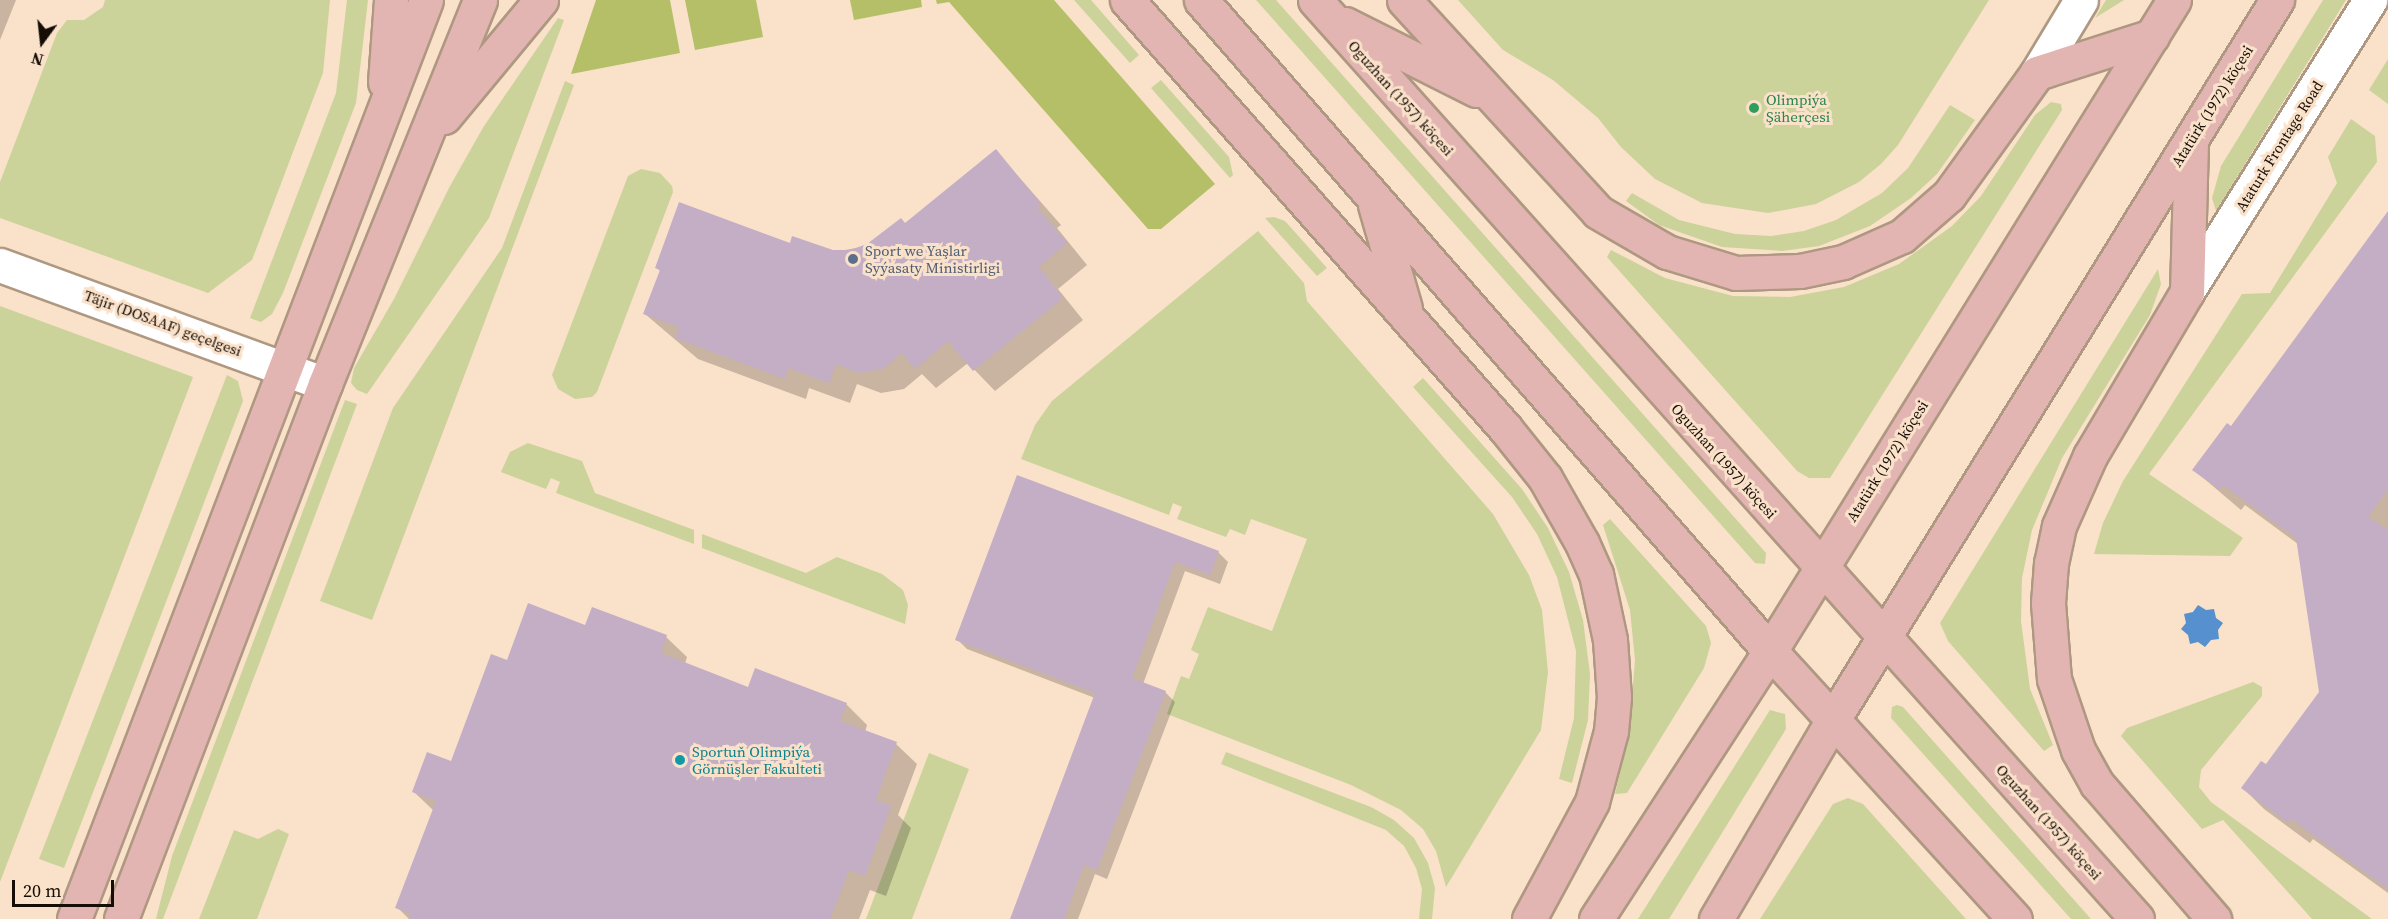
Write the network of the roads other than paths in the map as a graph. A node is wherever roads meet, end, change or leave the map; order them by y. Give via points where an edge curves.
1 (391, 0) edge
2 (426, 0) edge
3 (480, 0) edge
4 (541, 0) edge
5 (1127, 0) edge
6 (1404, 0) edge
7 (2081, 0) edge
8 (2174, 0) edge
9 (2277, 0) edge
10 (2370, 0) edge
11 (1203, 5) edge
12 (1322, 8) edge
13 (2152, 36) junction
14 (2037, 74) junction
15 (1491, 98) junction
16 (382, 123) junction
17 (427, 136) junction
18 (2191, 140) junction
19 (1372, 194) junction
20 (0, 265) edge
21 (2187, 292) junction
22 (1409, 318) junction
23 (285, 368) junction
24 (325, 384) junction
25 (1819, 567) junction
26 (1884, 639) junction
27 (1770, 651) junction
28 (1834, 718) junction
29 (74, 919) edge
30 (121, 919) edge
31 (1529, 919) edge
32 (1596, 919) edge
33 (1716, 919) edge
34 (2015, 919) edge
35 (2137, 919) edge
36 (2214, 919) edge

1 - 16 main road
2 - 16 main road
3 - 17 main road
4 - 17 main road
5 - 22 main road
6 - 15 main road
7 - 14 street
8 - 13 main road, Atatürk (1972) köçesi
9 - 18 main road, Atatürk (1972) köçesi
10 - 21 street, Ataturk Frontage Road
11 - 19 main road
12 - 15 main road
12 - 25 main road, Oguzhan (1957) köçesi
13 - 14 main road
13 - 25 main road, Atatürk (1972) köçesi
14 - 15 main road via 1972,166 1924,220 1883,246 1843,262 1766,274 1702,266 1626,232 1598,213
16 - 23 main road
17 - 24 main road
18 - 21 main road
18 - 26 main road, Atatürk (1972) köçesi
19 - 22 main road
19 - 27 main road
20 - 23 street, Täjir (DOSAAF) geçelgesi
21 - 36 main road via 2090,456 2060,526 2051,563 2049,637 2054,679 2068,727 2097,784
22 - 31 main road via 1545,478 1582,543 1605,608 1614,697 1606,753 1592,802
23 - 24 street, Täjir (DOSAAF) geçelgesi
23 - 29 main road
24 - 30 main road
25 - 26 main road, Oguzhan (1957) köçesi
25 - 27 main road, Atatürk (1972) köçesi
26 - 28 main road, Atatürk (1972) köçesi
26 - 35 main road, Oguzhan (1957) köçesi
27 - 28 main road
27 - 32 main road, Atatürk (1972) köçesi
28 - 33 main road, Atatürk (1972) köçesi
28 - 34 main road

